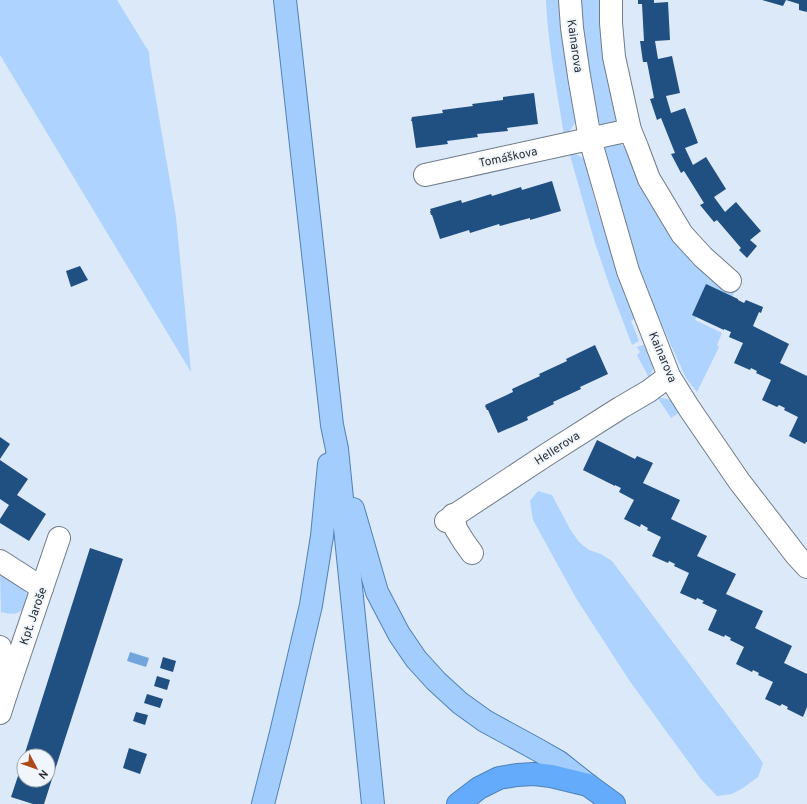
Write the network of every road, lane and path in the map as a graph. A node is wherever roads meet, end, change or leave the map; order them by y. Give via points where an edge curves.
1 (286, 0) edge
2 (570, 0) edge
3 (611, 0) edge
4 (630, 130) junction
5 (590, 139) junction
6 (425, 175) dead end
7 (730, 281) dead end
8 (669, 376) junction
9 (332, 425) junction
10 (337, 449) junction
11 (59, 538) dead end
12 (472, 552) dead end
13 (0, 561) edge
14 (807, 567) edge
15 (42, 588) junction
16 (0, 647) edge
17 (3, 704) edge
18 (588, 785) junction
19 (263, 804) edge
20 (373, 804) edge
21 (458, 804) edge
22 (614, 804) edge

1 - 9 main road
2 - 5 street, Kainarova via 574,42
3 - 4 street via 614,57
4 - 5 street
4 - 7 street via 649,179 682,234
5 - 6 street, Tomáškova
5 - 8 street, Kainarova via 628,271
8 - 12 street, Hellerova via 450,518
8 - 14 street, Kainarova via 739,481
9 - 10 main road
9 - 19 main road via 322,536 311,605
10 - 18 main road via 377,592 399,634 416,659 436,681 472,712 559,762
10 - 20 main road
11 - 15 street, Kpt. Jaroše
13 - 15 street
15 - 17 street, Kpt. Jaroše
16 - 17 street, Kpt. Jaroše
18 - 21 highway via 552,776 517,775 499,778 479,788
18 - 22 highway

